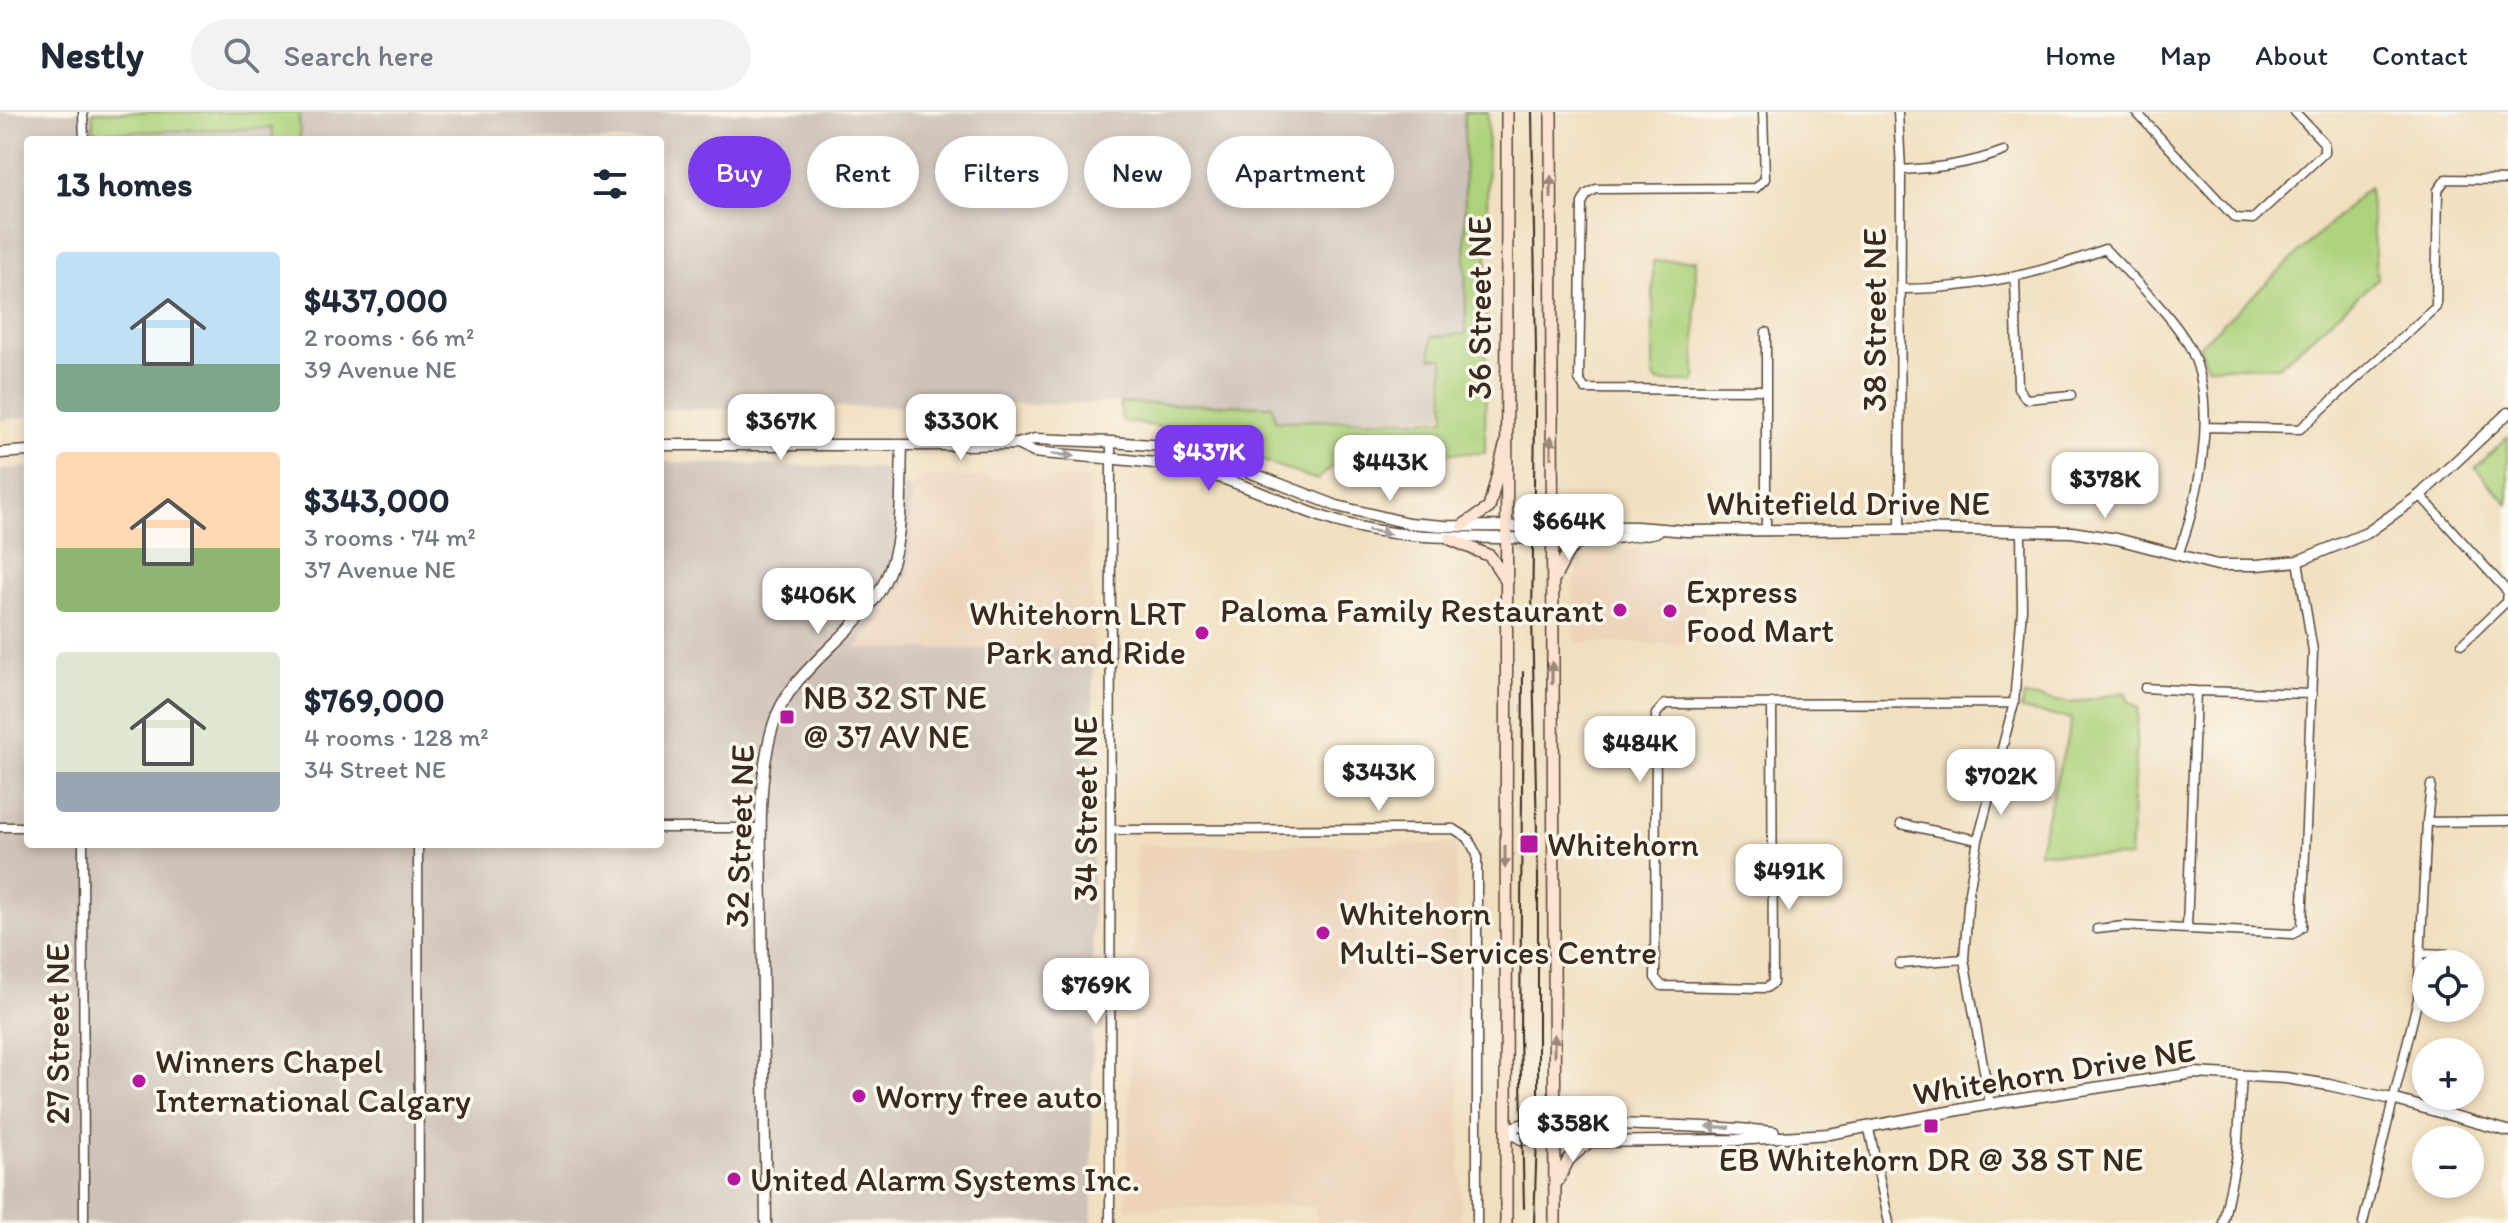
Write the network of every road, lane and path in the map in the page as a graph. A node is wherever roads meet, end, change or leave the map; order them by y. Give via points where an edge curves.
1 (83, 112) edge
2 (1507, 112) edge
3 (1763, 112) edge
4 (1898, 112) edge
5 (2136, 112) edge
6 (2295, 112) edge
7 (1551, 113) edge
8 (84, 136) edge
9 (2004, 151) dead end
10 (1901, 170) junction
11 (2508, 180) edge
12 (2015, 279) junction
13 (1901, 289) junction
14 (1766, 332) dead end
15 (1764, 390) junction
16 (2071, 395) dead end
17 (2508, 413) edge
18 (2205, 427) junction
19 (1508, 438) junction
20 (1111, 442) junction
21 (1017, 444) junction
22 (664, 445) edge
23 (902, 446) junction
24 (24, 451) edge
25 (0, 453) edge
26 (1111, 460) junction
27 (2420, 495) junction
28 (1508, 524) junction
29 (1463, 525) junction
30 (1551, 525) junction
31 (1900, 529) junction
32 (1662, 531) junction
33 (1766, 531) junction
34 (2021, 532) junction
35 (1508, 538) junction
36 (1583, 538) junction
37 (1450, 539) junction
38 (1551, 539) junction
39 (2178, 555) junction
40 (2298, 561) junction
41 (1508, 582) junction
42 (1551, 585) junction
43 (2462, 644) dead end
44 (2145, 688) dead end
45 (2196, 691) junction
46 (2312, 694) junction
47 (1772, 703) junction
48 (2014, 703) junction
49 (2431, 785) dead end
50 (2508, 821) edge
51 (2427, 822) junction
52 (1901, 824) dead end
53 (0, 827) edge
54 (24, 827) edge
55 (664, 828) edge
56 (761, 828) junction
57 (1111, 830) junction
58 (1978, 840) junction
59 (83, 848) edge
60 (418, 848) edge
61 (2187, 928) junction
62 (2097, 929) dead end
63 (2420, 950) edge
64 (1964, 959) junction
65 (1899, 964) dead end
66 (2412, 1022) edge
67 (2242, 1075) junction
68 (2392, 1099) junction
69 (1990, 1104) junction
70 (1555, 1123) junction
71 (1869, 1129) junction
72 (1506, 1130) junction
73 (2508, 1131) edge
74 (1795, 1135) junction
75 (1555, 1141) junction
76 (1589, 1142) junction
77 (1555, 1187) junction
78 (84, 1223) edge
79 (419, 1223) edge
80 (766, 1223) edge
81 (1110, 1223) edge
82 (1477, 1223) edge
83 (1506, 1223) edge
84 (1555, 1223) edge
85 (1889, 1223) edge
86 (2223, 1223) edge
87 (2363, 1223) edge

1 - 8 street
2 - 19 main road, 36 Street NE
3 - 15 street via 1765,179 1756,188 1596,189 1587,194 1582,203 1579,380 1585,389
4 - 10 street, 38 Street NE
5 - 6 street via 2235,218 2253,219 2324,153 2324,143
30 -> 7 main road
9 - 10 street via 1978,161
10 - 13 street, 38 Street NE
11 - 18 street via 2446,179 2438,190 2436,307 2300,429
12 - 13 street via 1947,289
12 - 16 street via 2018,388 2026,399
12 - 18 street via 2105,249 2191,350 2202,379
13 - 31 street, 38 Street NE
14 - 15 street
15 - 33 street
17 - 27 street, Whitefield Drive NE
18 - 39 street via 2197,485
19 - 28 main road, 36 Street NE
19 - 29 main road via 1489,508
20 - 21 street, Whitefield Drive NE via 1035,439
20 - 26 street, 34 Street NE
20 - 29 street, Whitefield Drive NE via 1177,447 1379,518
21 - 23 street
21 -> 26 street, Whitefield Drive NE via 1034,452
22 - 23 street
23 - 56 street, 32 Street NE via 892,564 865,611 783,702 767,750
24 - 25 street
26 -> 37 street, Whitefield Drive NE via 1205,474 1381,533
26 - 57 street, 34 Street NE
27 - 40 street, Whitefield Drive NE via 2367,533
27 - 43 street via 2507,591 2506,602
28 - 29 street, Whitefield Drive NE
28 - 30 street, Whitefield Drive NE
28 - 35 main road, 36 Street NE
30 - 32 street, Whitefield Drive NE
30 - 38 main road
31 - 33 street, Whitefield Drive NE
31 - 34 street, Whitefield Drive NE
32 - 33 street, Whitefield Drive NE
32 - 36 street, Whitefield Drive NE
34 - 39 street, Whitefield Drive NE via 2072,532
34 - 48 street via 2022,609
35 - 37 street, Whitefield Drive NE
35 - 38 street, Whitefield Drive NE
35 - 41 main road, 36 Street NE
36 - 38 street, Whitefield Drive NE
36 - 42 main road via 1568,552
37 - 41 main road via 1490,556
38 - 42 main road
39 - 40 street, Whitefield Drive NE via 2217,565
40 - 46 street via 2313,651
41 -> 72 main road, 36 Street NE
70 -> 42 main road
44 - 45 street
45 - 46 street
45 - 61 street
46 - 61 street via 2302,927 2293,934
47 - 47 street via 1665,704 1656,714 1655,978 1662,986 1766,988 1773,983
47 - 48 street
48 - 58 street
49 - 51 street
50 - 51 street
51 - 63 street
52 - 58 street
53 - 54 street
55 - 56 street
56 - 80 street, 32 Street NE
57 - 81 street, 34 Street NE
57 - 82 street via 1454,829 1468,838 1477,855
58 - 64 street
59 - 78 street, 27 Street NE
60 - 79 street
61 - 62 street
64 - 65 street
64 - 69 street
66 - 68 street
67 - 68 street, Whitehorn Drive NE
67 - 69 street, Whitehorn Drive NE via 2150,1078
67 - 86 street via 2237,1155
68 - 73 street, Whitehorn Drive NE
68 - 87 street
69 - 71 street, Whitehorn Drive NE
70 - 72 street, Whitehorn Drive NE via 1521,1123
74 -> 70 street, Whitehorn Drive NE via 1736,1128
70 - 75 main road
71 - 74 street, Whitehorn Drive NE
71 - 85 street
72 - 75 street, Whitehorn Drive NE via 1521,1139
72 - 83 main road, 36 Street NE
74 - 76 street, Whitehorn Drive NE
75 - 76 street, Whitehorn Drive NE
75 - 77 main road
76 - 77 main road via 1569,1159
77 - 84 main road

